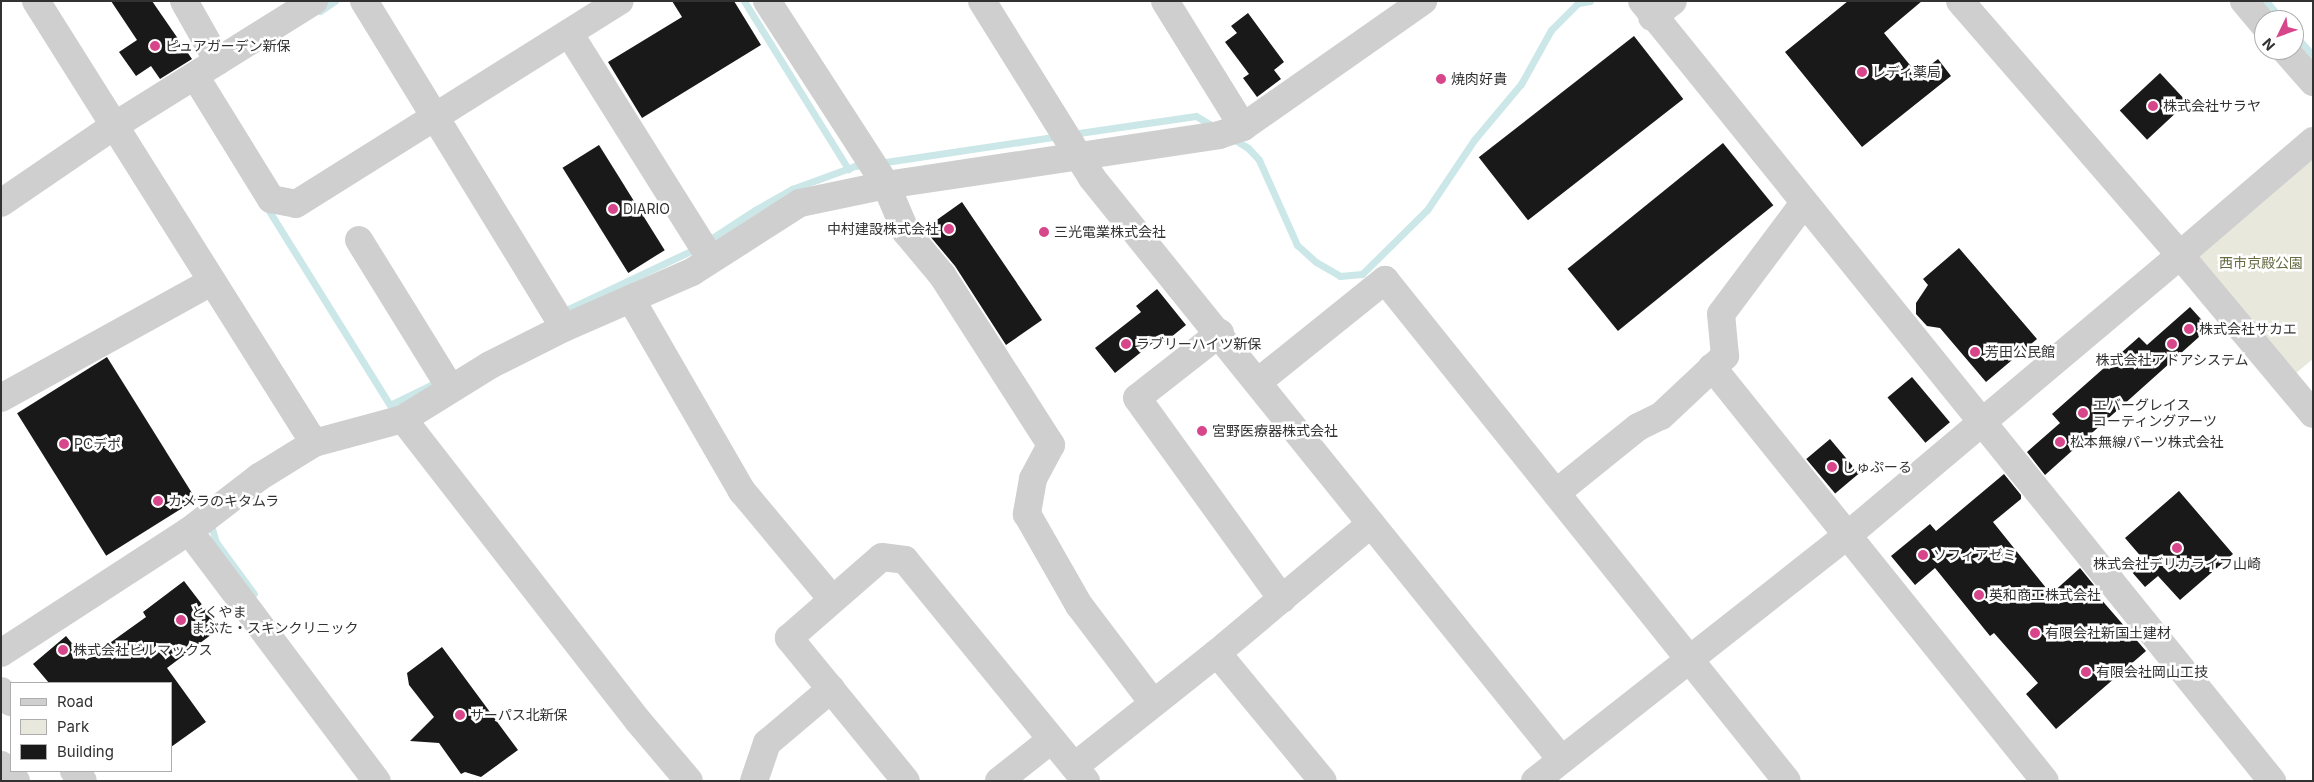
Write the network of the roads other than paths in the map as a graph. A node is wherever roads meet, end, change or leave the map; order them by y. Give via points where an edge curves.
1 (36, 1) edge
2 (184, 1) edge
3 (314, 1) edge
4 (364, 1) edge
5 (620, 1) edge
6 (766, 1) edge
7 (982, 1) edge
8 (1165, 1) edge
9 (1423, 1) edge
10 (1960, 1) edge
11 (2244, 1) edge
12 (1655, 6) edge
13 (2254, 13) edge
14 (569, 33) junction
15 (2294, 60) edge
16 (218, 61) junction
17 (199, 82) junction
18 (2313, 82) edge
19 (435, 118) junction
20 (114, 126) junction
21 (1231, 131) junction
22 (2313, 141) edge
23 (1069, 143) junction
24 (877, 171) junction
25 (1, 203) edge
26 (1804, 203) junction
27 (359, 240) dead end
28 (705, 250) junction
29 (2180, 255) junction
30 (211, 282) junction
31 (632, 299) junction
32 (559, 320) junction
33 (1220, 334) junction
34 (1712, 367) junction
35 (1258, 382) junction
36 (446, 383) junction
37 (1, 398) edge
38 (2313, 414) edge
39 (403, 419) junction
40 (1982, 421) junction
41 (314, 443) junction
42 (1556, 493) junction
43 (1371, 524) junction
44 (189, 531) junction
45 (1848, 535) junction
46 (832, 599) junction
47 (1282, 599) junction
48 (1, 653) edge
49 (1217, 653) junction
50 (1690, 659) junction
51 (830, 689) junction
52 (1, 691) edge
53 (10, 701) edge
54 (1153, 704) junction
55 (1051, 740) junction
56 (1561, 759) junction
57 (1, 765) edge
58 (1080, 774) edge
59 (16, 781) edge
60 (377, 781) edge
61 (689, 781) edge
62 (754, 781) edge
63 (906, 781) edge
64 (999, 781) edge
65 (1323, 781) edge
66 (1535, 781) edge
67 (1786, 781) edge
68 (2044, 781) edge
69 (2272, 781) edge

1 - 20 street
2 - 16 street
3 - 16 street
4 - 19 street
5 - 14 street
6 - 24 street
7 - 23 street
8 - 21 street
9 - 21 street
10 - 29 street
11 - 13 street
12 - 26 street
14 - 19 street
14 - 28 street
15 - 18 street
16 - 17 street
17 - 19 street via 271,199 296,204
17 - 20 street
19 - 32 street
20 - 25 street
20 - 30 street
21 - 23 street
22 - 29 street
23 - 24 street
23 - 33 street via 1092,178
24 - 28 street via 800,203
24 - 54 street via 906,232 942,275 1051,445 1032,479 1027,514 1079,605
26 - 34 street via 1721,314 1725,356
26 - 40 street
27 - 36 street
28 - 31 street via 692,272
29 - 38 street
29 - 40 street
30 - 37 street
30 - 41 street
31 - 32 street
31 - 46 street via 742,491
32 - 36 street via 490,365
33 - 35 street
33 - 47 street via 1137,398
34 - 42 street via 1661,416 1638,426
34 - 45 street
35 - 42 street via 1385,280
35 - 43 street
36 - 39 street
39 - 41 street
39 - 61 street via 639,722
40 - 45 street
40 - 69 street
41 - 44 street via 259,477
42 - 50 street
43 - 47 street
43 - 56 street
44 - 48 street
44 - 60 street
45 - 50 street
45 - 68 street
46 - 51 street via 789,638
46 - 55 street via 882,557 905,560
47 - 49 street
49 - 54 street
49 - 65 street
50 - 56 street
50 - 67 street
51 - 62 street via 767,743
51 - 63 street
52 - 53 street
54 - 58 street
55 - 58 street
55 - 64 street
56 - 66 street
57 - 59 street

